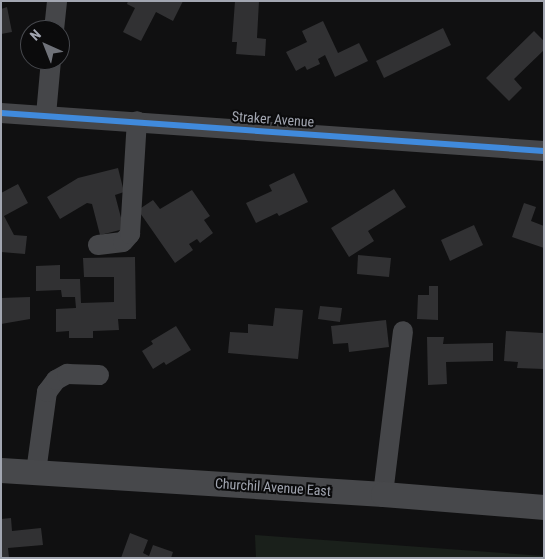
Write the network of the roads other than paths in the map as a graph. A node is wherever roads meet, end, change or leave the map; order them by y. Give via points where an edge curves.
1 (56, 1) edge
2 (55, 20) edge
3 (50, 70) edge
4 (1, 113) edge
5 (46, 115) junction
6 (137, 121) junction
7 (544, 150) edge
8 (98, 245) dead end
9 (403, 331) dead end
10 (99, 375) dead end
11 (1, 470) edge
12 (36, 472) junction
13 (382, 494) junction
14 (544, 507) edge

1 - 2 street
3 - 5 street
4 - 5 street, Straker Avenue
5 - 6 street, Straker Avenue
6 - 7 street, Straker Avenue
6 - 8 street via 130,234 123,242
9 - 13 street
10 - 12 street via 67,374 56,380 47,392
11 - 12 main road, Churchil Avenue East
12 - 13 main road, Churchil Avenue East
13 - 14 main road, Churchil Avenue East

